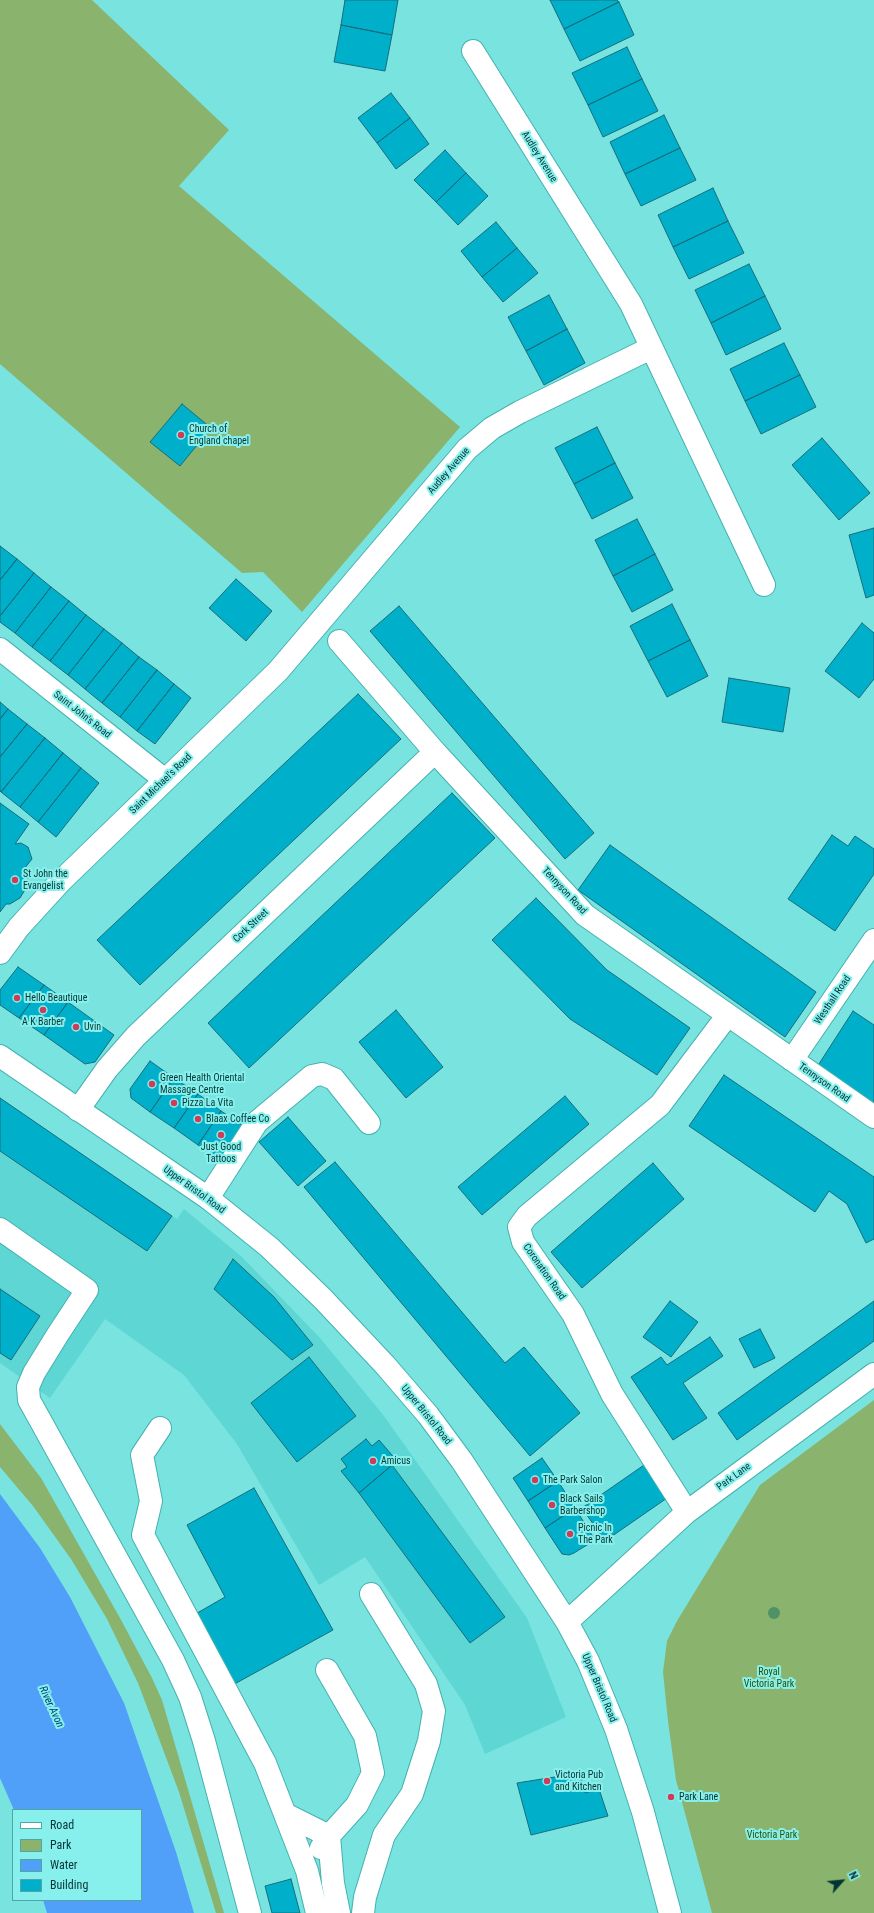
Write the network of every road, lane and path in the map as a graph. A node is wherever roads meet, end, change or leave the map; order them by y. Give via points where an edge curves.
1 (473, 51) dead end
2 (651, 348) junction
3 (764, 585) dead end
4 (325, 617) joint
5 (339, 641) dead end
6 (0, 649) edge
7 (435, 752) junction
8 (165, 780) junction
9 (874, 940) edge
10 (0, 952) edge
11 (727, 1016) junction
12 (0, 1056) edge
13 (792, 1060) junction
14 (78, 1110) junction
15 (874, 1117) edge
16 (369, 1123) dead end
17 (208, 1198) junction
18 (0, 1229) edge
19 (874, 1374) edge
20 (160, 1428) dead end
21 (687, 1512) junction
22 (370, 1594) dead end
23 (567, 1622) junction
24 (326, 1670) dead end
25 (285, 1814) junction
26 (329, 1836) junction
27 (307, 1871) junction
28 (250, 1913) edge
29 (316, 1913) edge
30 (339, 1913) edge
31 (363, 1913) edge
32 (670, 1913) edge

1 - 2 street, Audley Avenue via 631,304
2 - 3 street, Audley Avenue
2 - 4 street, Audley Avenue via 492,428 472,445
4 - 8 street, Saint Michael's Road via 278,671
5 - 7 street, Tennyson Road
6 - 8 street, Saint John's Road
7 - 11 street, Tennyson Road via 585,915
7 - 14 street, Cork Street via 136,1036 107,1069
8 - 10 street, Saint Michael's Road via 60,882 19,926
9 - 13 street, Westhall Road
11 - 13 street, Tennyson Road
11 - 21 street, Coronation Road via 660,1105 527,1216 519,1227 523,1242 573,1314 612,1394
12 - 14 street, Upper Bristol Road
13 - 15 street, Tennyson Road
14 - 17 street, Upper Bristol Road
16 - 17 street via 334,1079 322,1074 312,1076 257,1122
17 - 23 street, Upper Bristol Road via 268,1247 323,1299 428,1415 462,1460
18 - 28 street via 87,1290 34,1374 28,1387 29,1400 173,1660 190,1697
19 - 21 street, Park Lane
20 - 25 street via 142,1455 151,1501 143,1535 265,1763
21 - 23 street, Park Lane
22 - 31 street via 426,1684 434,1711 429,1741 412,1794 384,1835
23 - 32 street, Upper Bristol Road via 588,1661 616,1729 643,1812
24 - 26 street via 365,1736 374,1773 357,1805
25 - 26 street
25 - 27 street
26 - 27 street
26 - 30 street via 332,1883
27 - 29 street

